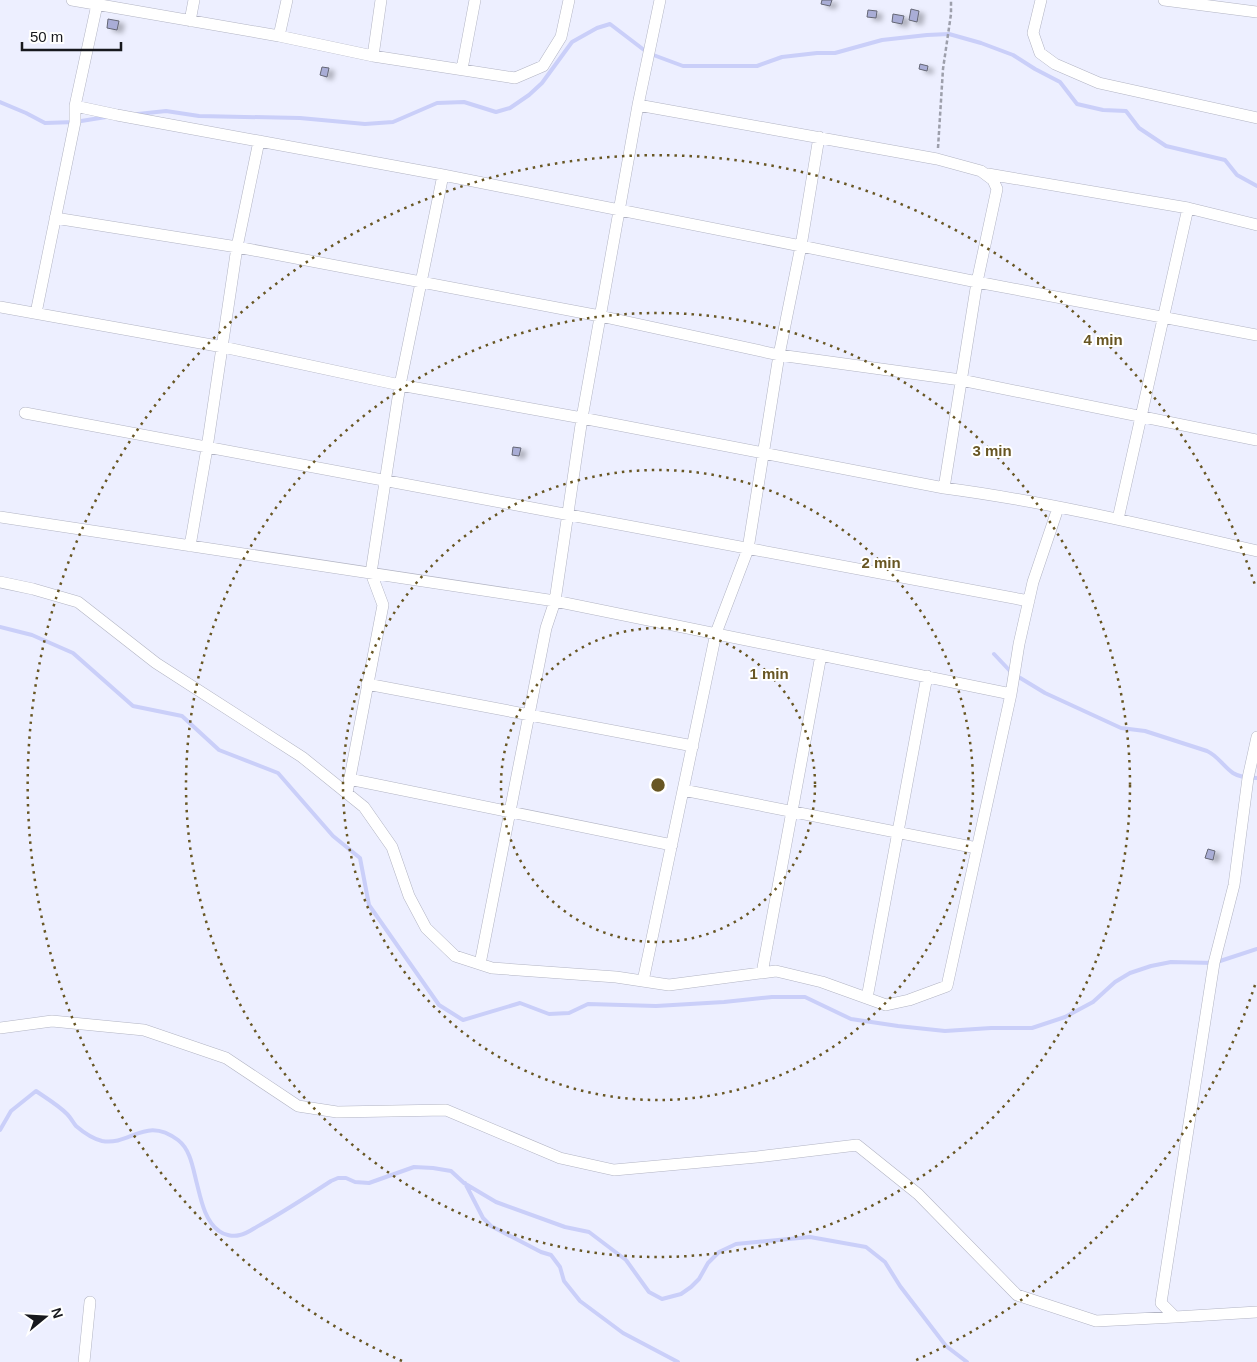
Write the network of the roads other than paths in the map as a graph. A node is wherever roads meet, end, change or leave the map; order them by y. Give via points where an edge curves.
1 (72, 0) edge
2 (194, 0) edge
3 (287, 0) edge
4 (381, 0) edge
5 (475, 0) edge
6 (569, 0) edge
7 (660, 0) edge
8 (1041, 0) edge
9 (1164, 0) edge
10 (97, 2) edge
11 (1257, 12) edge
12 (190, 21) junction
13 (279, 36) junction
14 (373, 56) junction
15 (462, 69) junction
16 (638, 105) junction
17 (75, 106) junction
18 (1257, 118) edge
19 (819, 138) junction
20 (259, 141) junction
21 (988, 174) junction
22 (443, 175) junction
23 (1188, 208) junction
24 (619, 210) junction
25 (55, 218) junction
26 (1257, 225) edge
27 (800, 246) junction
28 (237, 247) junction
29 (421, 282) junction
30 (977, 282) junction
31 (0, 307) edge
32 (36, 314) junction
33 (600, 316) junction
34 (1164, 317) junction
35 (1257, 335) edge
36 (222, 347) junction
37 (778, 355) junction
38 (961, 380) junction
39 (400, 385) junction
40 (25, 413) dead end
41 (1142, 416) junction
42 (582, 418) junction
43 (1257, 440) edge
44 (207, 448) junction
45 (764, 452) junction
46 (385, 481) junction
47 (944, 488) junction
48 (1058, 508) junction
49 (568, 516) junction
50 (0, 517) edge
51 (1118, 519) junction
52 (190, 546) junction
53 (748, 549) junction
54 (1257, 551) edge
55 (371, 573) junction
56 (0, 582) edge
57 (555, 601) junction
58 (1029, 601) junction
59 (716, 634) junction
60 (821, 655) junction
61 (927, 676) junction
62 (367, 684) junction
63 (1011, 694) junction
64 (529, 715) junction
65 (1257, 737) edge
66 (692, 746) junction
67 (349, 779) junction
68 (684, 790) junction
69 (347, 793) junction
70 (792, 811) junction
71 (510, 812) junction
72 (898, 832) junction
73 (672, 845) junction
74 (978, 848) junction
75 (480, 964) junction
76 (762, 973) junction
77 (643, 981) junction
78 (867, 998) junction
79 (0, 1028) edge
80 (90, 1302) dead end
81 (1257, 1312) edge
82 (1175, 1317) junction
83 (84, 1362) edge

1 - 10 street
2 - 12 street
3 - 13 street
4 - 14 street
5 - 15 street
6 - 15 street via 561,37 543,66 516,78
7 - 16 street
8 - 18 street via 1033,33 1040,53 1055,64 1099,83
9 - 11 street
10 - 12 street
10 - 17 street
12 - 13 street
13 - 14 street
14 - 15 street
16 - 19 street
16 - 24 street
17 - 20 street
17 - 25 street via 75,122
19 - 21 street via 937,159
19 - 27 street
20 - 22 street
20 - 28 street
21 - 23 street
21 - 30 street via 997,189
22 - 24 street
22 - 29 street
23 - 26 street
23 - 34 street
24 - 27 street
24 - 33 street
25 - 28 street
25 - 32 street
27 - 30 street
27 - 37 street
28 - 29 street
28 - 36 street
29 - 33 street
29 - 39 street
30 - 34 street
30 - 38 street
31 - 32 street
32 - 36 street
33 - 37 street
33 - 42 street
34 - 35 street
34 - 41 street
36 - 39 street
36 - 44 street
37 - 38 street
37 - 45 street
38 - 41 street
38 - 47 street
39 - 42 street
39 - 46 street
40 - 44 street
41 - 43 street
41 - 51 street
42 - 45 street
42 - 49 street
44 - 46 street
44 - 52 street
45 - 47 street
45 - 53 street
46 - 49 street
46 - 55 street
47 - 48 street
48 - 51 street
48 - 58 street via 1032,582
49 - 53 street
49 - 57 street
50 - 52 street
51 - 54 street
52 - 55 street
53 - 58 street
53 - 59 street
55 - 57 street
55 - 62 street via 382,605
56 - 69 street via 78,602 156,663 302,757
57 - 59 street
57 - 64 street via 546,628
58 - 63 street
59 - 60 street
59 - 66 street
60 - 61 street
60 - 70 street
61 - 63 street
61 - 72 street
62 - 64 street
62 - 67 street
63 - 74 street
64 - 66 street
64 - 71 street
65 - 82 street via 1248,778 1234,885 1214,963 1161,1303
66 - 68 street
67 - 69 street
67 - 71 street
68 - 70 street
68 - 73 street
69 - 75 street via 364,807 392,847 409,896 426,928 455,956
70 - 72 street
70 - 76 street
71 - 73 street
71 - 75 street
72 - 74 street
72 - 78 street
73 - 77 street
74 - 78 street via 947,986 886,1005
75 - 77 street via 492,968
76 - 77 street via 669,984
76 - 78 street via 776,972 813,980
79 - 82 street via 52,1021 144,1030 226,1058 298,1106 337,1112 446,1110 560,1158 614,1170 857,1145 918,1194 1017,1295 1096,1320
80 - 83 street
81 - 82 street

